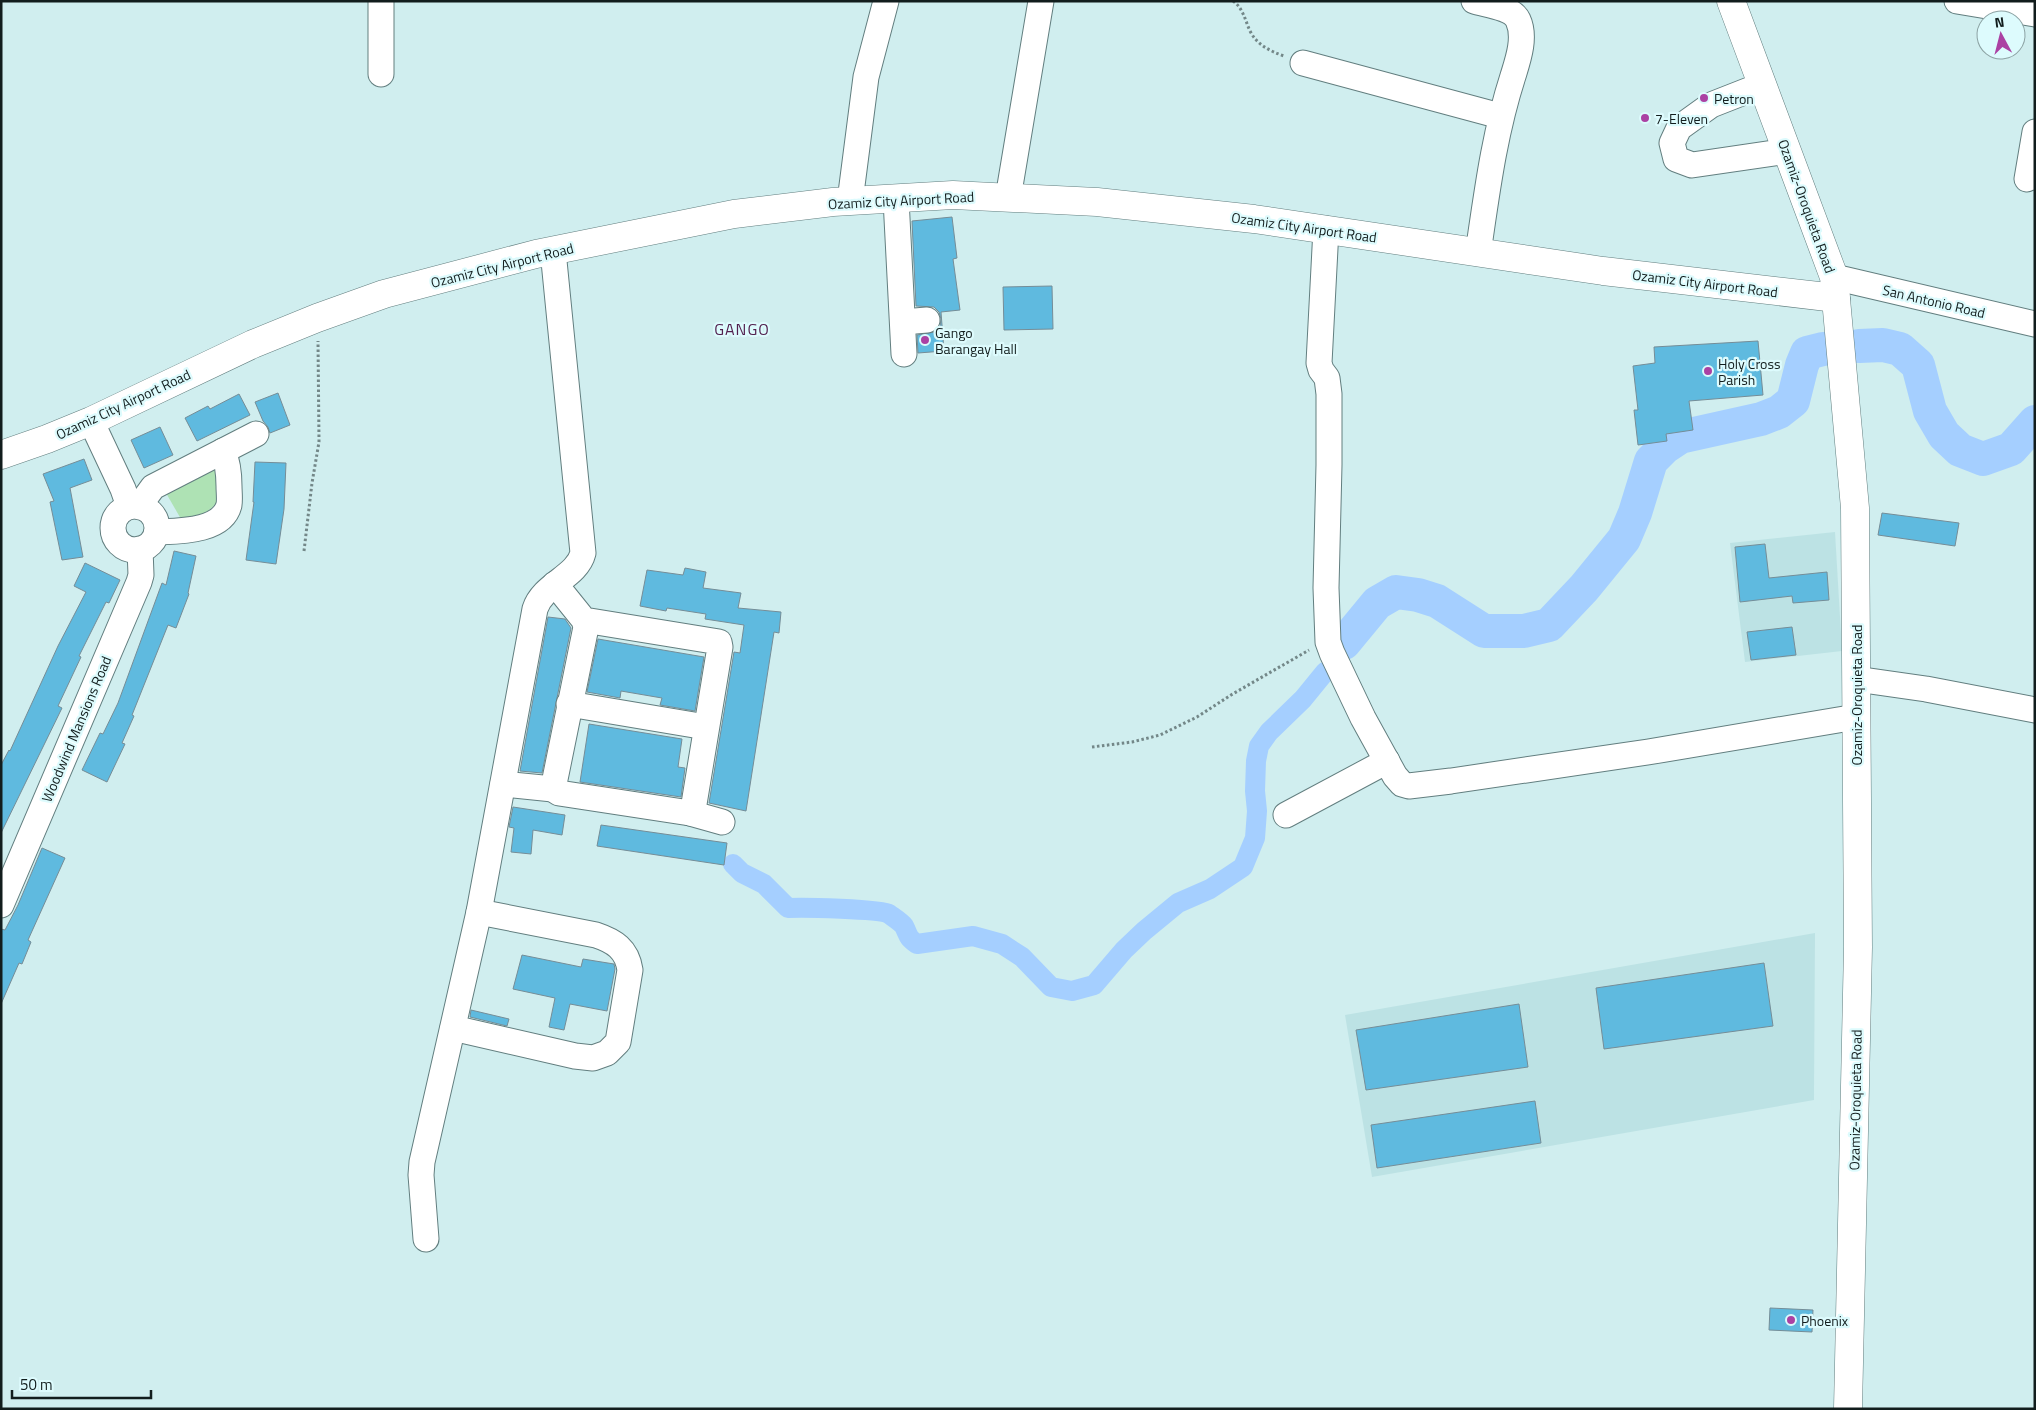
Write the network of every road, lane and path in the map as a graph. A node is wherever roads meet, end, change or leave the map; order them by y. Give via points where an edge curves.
1 (381, 1) edge
2 (886, 1) edge
3 (1041, 1) edge
4 (1232, 1) edge
5 (1474, 1) edge
6 (1731, 1) edge
7 (1957, 1) edge
8 (2011, 5) edge
9 (2035, 14) edge
10 (1303, 63) joint
11 (381, 74) dead end
12 (1762, 85) junction
13 (1500, 116) junction
14 (2035, 132) edge
15 (1787, 151) junction
16 (2027, 179) dead end
17 (1008, 198) junction
18 (896, 199) junction
19 (850, 201) junction
20 (1326, 230) junction
21 (553, 251) junction
22 (1478, 252) junction
23 (1835, 288) junction
24 (317, 318) junction
25 (927, 320) dead end
26 (903, 322) junction
27 (2035, 324) edge
28 (904, 354) dead end
29 (91, 421) junction
30 (256, 434) dead end
31 (223, 451) junction
32 (1, 455) edge
33 (135, 507) junction
34 (148, 541) junction
35 (304, 551) dead end
36 (555, 584) junction
37 (584, 620) junction
38 (1328, 638) junction
39 (1856, 679) junction
40 (570, 704) junction
41 (2035, 710) edge
42 (1856, 717) junction
43 (706, 728) junction
44 (1092, 748) dead end
45 (1387, 761) junction
46 (503, 784) junction
47 (553, 789) junction
48 (690, 813) junction
49 (1286, 815) dead end
50 (722, 822) dead end
51 (1, 905) edge
52 (480, 912) junction
53 (453, 1028) junction
54 (426, 1239) dead end
55 (1848, 1409) edge

1 - 11 street
2 - 19 street via 866,77
3 - 17 street
4 - 10 path via 1240,8 1258,43 1269,51
5 - 13 street via 1512,13 1520,26 1519,52
6 - 12 main road, Ozamiz-Oroquieta Road
7 - 8 street
8 - 9 street
10 - 13 street
12 - 15 main road, Ozamiz-Oroquieta Road
12 - 15 street via 1711,105 1679,128 1672,143 1676,159 1692,165
13 - 22 street
14 - 16 street
15 - 23 main road, Ozamiz-Oroquieta Road
17 - 18 main road, Ozamiz City Airport Road
17 - 20 main road, Ozamiz City Airport Road via 1097,202
18 - 19 main road, Ozamiz City Airport Road
18 - 26 street
19 - 21 main road, Ozamiz City Airport Road via 734,214
20 - 22 main road, Ozamiz City Airport Road
20 - 38 street via 1319,362 1327,378 1328,394
21 - 24 main road, Ozamiz City Airport Road via 384,294
21 - 36 street via 583,552 575,566
22 - 23 main road, Ozamiz City Airport Road via 1603,272
23 - 27 street, San Antonio Road
23 - 39 main road, Ozamiz-Oroquieta Road via 1854,508
24 - 29 main road, Ozamiz City Airport Road via 253,344
24 - 35 path via 320,426
25 - 26 street
26 - 28 street
29 - 32 main road, Ozamiz City Airport Road
29 - 33 street, Woodwind Mansions Road
30 - 31 street
31 - 33 street via 154,488
31 - 34 street via 229,470 230,498 223,515 211,524
33 - 34 street, Woodwind Mansions Road via 153,516
33 - 34 street via 124,509 115,518 112,530 117,542 128,549
34 - 51 street, Woodwind Mansions Road via 139,582
36 - 37 street
36 - 46 street via 542,594 535,609
37 - 40 street via 586,627
37 - 43 street via 718,642 720,647
38 - 44 path via 1160,736
38 - 45 street via 1363,718
39 - 41 street
39 - 42 main road, Ozamiz-Oroquieta Road
40 - 43 street
40 - 47 street
42 - 45 street via 1648,752 1409,786 1402,784
42 - 55 main road, Ozamiz-Oroquieta Road via 1858,948
43 - 48 street
45 - 49 street
46 - 47 street
46 - 52 street
47 - 48 street via 559,793
48 - 50 street
52 - 53 street
52 - 53 street via 596,935 623,950 630,970 618,1042 607,1053 594,1058
53 - 54 street via 420,1175

